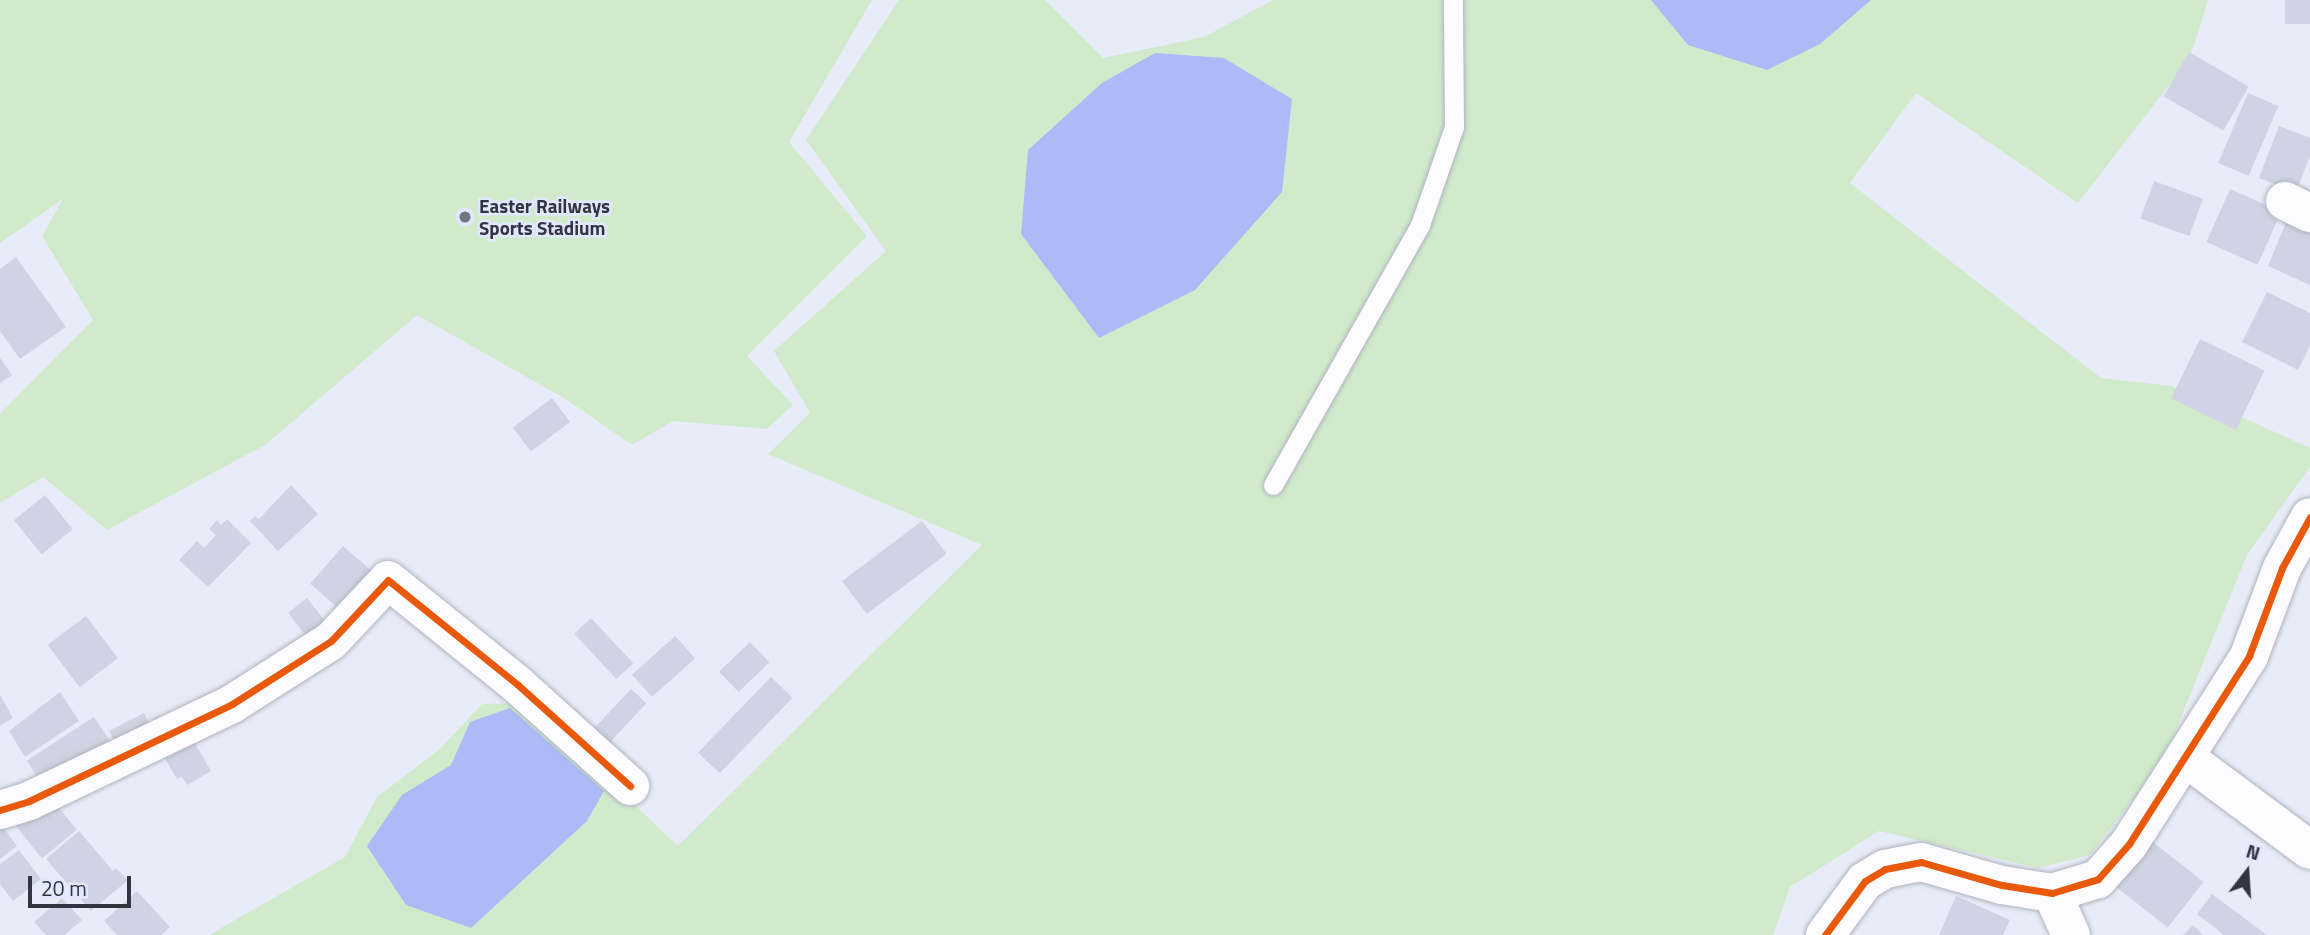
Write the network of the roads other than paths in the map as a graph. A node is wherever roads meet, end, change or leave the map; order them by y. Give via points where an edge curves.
1 (1452, 0) edge
2 (1273, 485) dead end
3 (2310, 517) edge
4 (2186, 758) junction
5 (631, 786) dead end
6 (0, 810) edge
7 (2310, 850) edge
8 (2052, 893) junction
9 (1825, 935) edge
10 (2071, 935) edge

1 - 2 lane via 1454,127 1420,225
3 - 4 street via 2282,568 2249,656
4 - 7 street
4 - 8 street via 2129,844 2098,879
5 - 6 street via 388,580 331,641 232,704 29,801
8 - 9 street via 2002,885 1921,862 1885,869 1865,881
8 - 10 street

